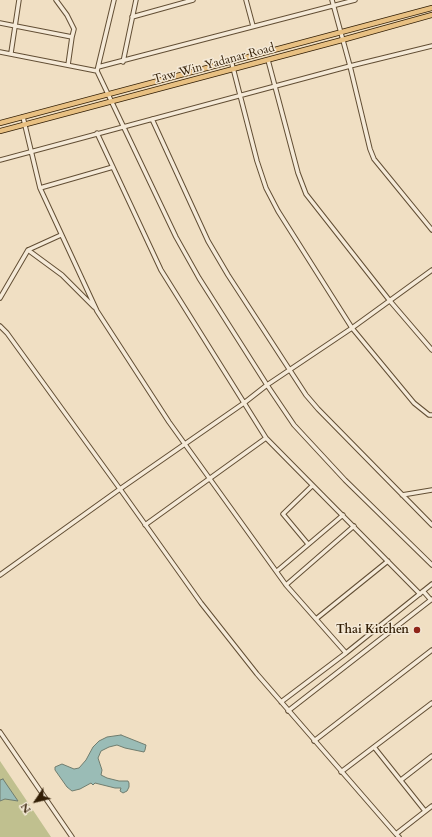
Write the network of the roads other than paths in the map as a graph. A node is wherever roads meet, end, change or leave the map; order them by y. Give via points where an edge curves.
1 (19, 0) edge
2 (56, 0) edge
3 (114, 0) edge
4 (136, 0) edge
5 (193, 0) edge
6 (246, 0) edge
7 (332, 0) edge
8 (356, 0) edge
9 (334, 6) junction
10 (432, 8) edge
11 (432, 15) edge
12 (132, 17) junction
13 (0, 23) edge
14 (16, 26) junction
15 (253, 26) junction
16 (340, 32) junction
17 (72, 37) junction
18 (342, 40) junction
19 (432, 46) edge
20 (0, 52) edge
21 (11, 54) junction
22 (231, 60) junction
23 (268, 60) junction
24 (123, 62) junction
25 (68, 65) junction
26 (350, 66) junction
27 (233, 68) junction
28 (98, 69) junction
29 (275, 87) junction
30 (108, 94) junction
31 (240, 95) junction
32 (111, 101) junction
33 (23, 117) junction
34 (152, 119) junction
35 (0, 123) edge
36 (24, 124) junction
37 (124, 127) junction
38 (0, 131) edge
39 (97, 133) junction
40 (31, 152) junction
41 (0, 160) edge
42 (113, 167) junction
43 (40, 188) junction
44 (431, 227) edge
45 (61, 235) junction
46 (28, 250) junction
47 (432, 270) edge
48 (0, 298) edge
49 (390, 300) junction
50 (97, 310) junction
51 (0, 326) edge
52 (352, 328) junction
53 (432, 350) edge
54 (291, 370) junction
55 (267, 385) junction
56 (244, 403) junction
57 (432, 415) edge
58 (266, 438) junction
59 (185, 444) junction
60 (211, 478) junction
61 (312, 486) junction
62 (120, 489) junction
63 (432, 490) edge
64 (402, 494) junction
65 (343, 516) junction
66 (145, 525) junction
67 (432, 525) edge
68 (354, 526) junction
69 (308, 544) junction
70 (388, 561) junction
71 (432, 565) edge
72 (277, 571) junction
73 (0, 575) edge
74 (432, 584) edge
75 (286, 585) junction
76 (422, 592) junction
77 (432, 600) edge
78 (316, 620) junction
79 (432, 650) edge
80 (346, 653) junction
81 (281, 702) junction
82 (432, 703) edge
83 (288, 711) junction
84 (0, 732) edge
85 (314, 741) junction
86 (374, 747) junction
87 (432, 756) edge
88 (341, 772) junction
89 (401, 780) junction
90 (432, 806) edge
91 (425, 811) junction
92 (397, 836) edge
93 (72, 837) edge

1 - 14 street
2 - 17 street via 72,24
3 - 28 street
4 - 12 street
5 - 12 street
6 - 15 street
7 - 9 street
8 - 9 street
9 - 15 street
9 - 16 street
10 - 16 main road, Taw Win Yadanar Road
11 - 18 main road, Taw Win Yadanar Road
12 - 24 street
13 - 14 street
14 - 17 street
14 - 21 street
15 - 24 street
16 - 18 street
16 - 22 main road, Taw Win Yadanar Road
17 - 25 street
18 - 23 main road, Taw Win Yadanar Road
18 - 26 street
19 - 26 street
20 - 21 street
21 - 25 street
22 - 27 street
22 - 30 main road, Taw Win Yadanar Road
23 - 27 main road, Taw Win Yadanar Road
23 - 29 street
24 - 28 street
25 - 28 street
26 - 29 street
26 - 44 street via 374,159
27 - 31 street
27 - 32 main road, Taw Win Yadanar Road
28 - 30 street
29 - 31 street
29 - 49 street via 306,194
30 - 32 street
30 - 33 main road, Taw Win Yadanar Road
31 - 34 street
31 - 52 street via 266,188
32 - 36 main road, Taw Win Yadanar Road
32 - 37 street
33 - 35 main road, Taw Win Yadanar Road
33 - 36 street
34 - 37 street
34 - 54 street via 208,241
36 - 38 main road, Taw Win Yadanar Road
36 - 40 street
37 - 39 street
37 - 55 street via 176,237
39 - 40 street
39 - 42 street
40 - 41 street
40 - 43 street
42 - 43 street
42 - 56 street via 161,270
43 - 45 street
45 - 46 street
45 - 50 street
46 - 48 street
46 - 50 street via 73,285
47 - 49 street
49 - 52 street
49 - 53 street
50 - 59 street
51 - 62 street
52 - 54 street
52 - 57 street via 414,402
54 - 55 street
54 - 64 street via 318,409
55 - 56 street
55 - 71 street via 294,425 314,448
56 - 58 street
56 - 59 street
58 - 60 street
58 - 61 street
59 - 60 street
59 - 62 street
60 - 66 street
60 - 72 street
61 - 65 street
61 - 69 street via 283,514
62 - 66 street
62 - 73 street
63 - 64 street
64 - 67 street
65 - 68 street
65 - 69 street
66 - 81 street via 201,603
68 - 70 street
68 - 75 street
69 - 72 street
70 - 76 street
70 - 78 street
72 - 75 street
74 - 76 street
75 - 78 street
76 - 77 street
76 - 80 street
77 - 83 street
78 - 80 street
79 - 85 street
80 - 81 street
81 - 83 street
82 - 86 street
83 - 85 street
84 - 93 street
85 - 88 street
86 - 88 street
86 - 89 street
87 - 89 street
88 - 92 street
89 - 91 street
90 - 91 street
91 - 92 street

